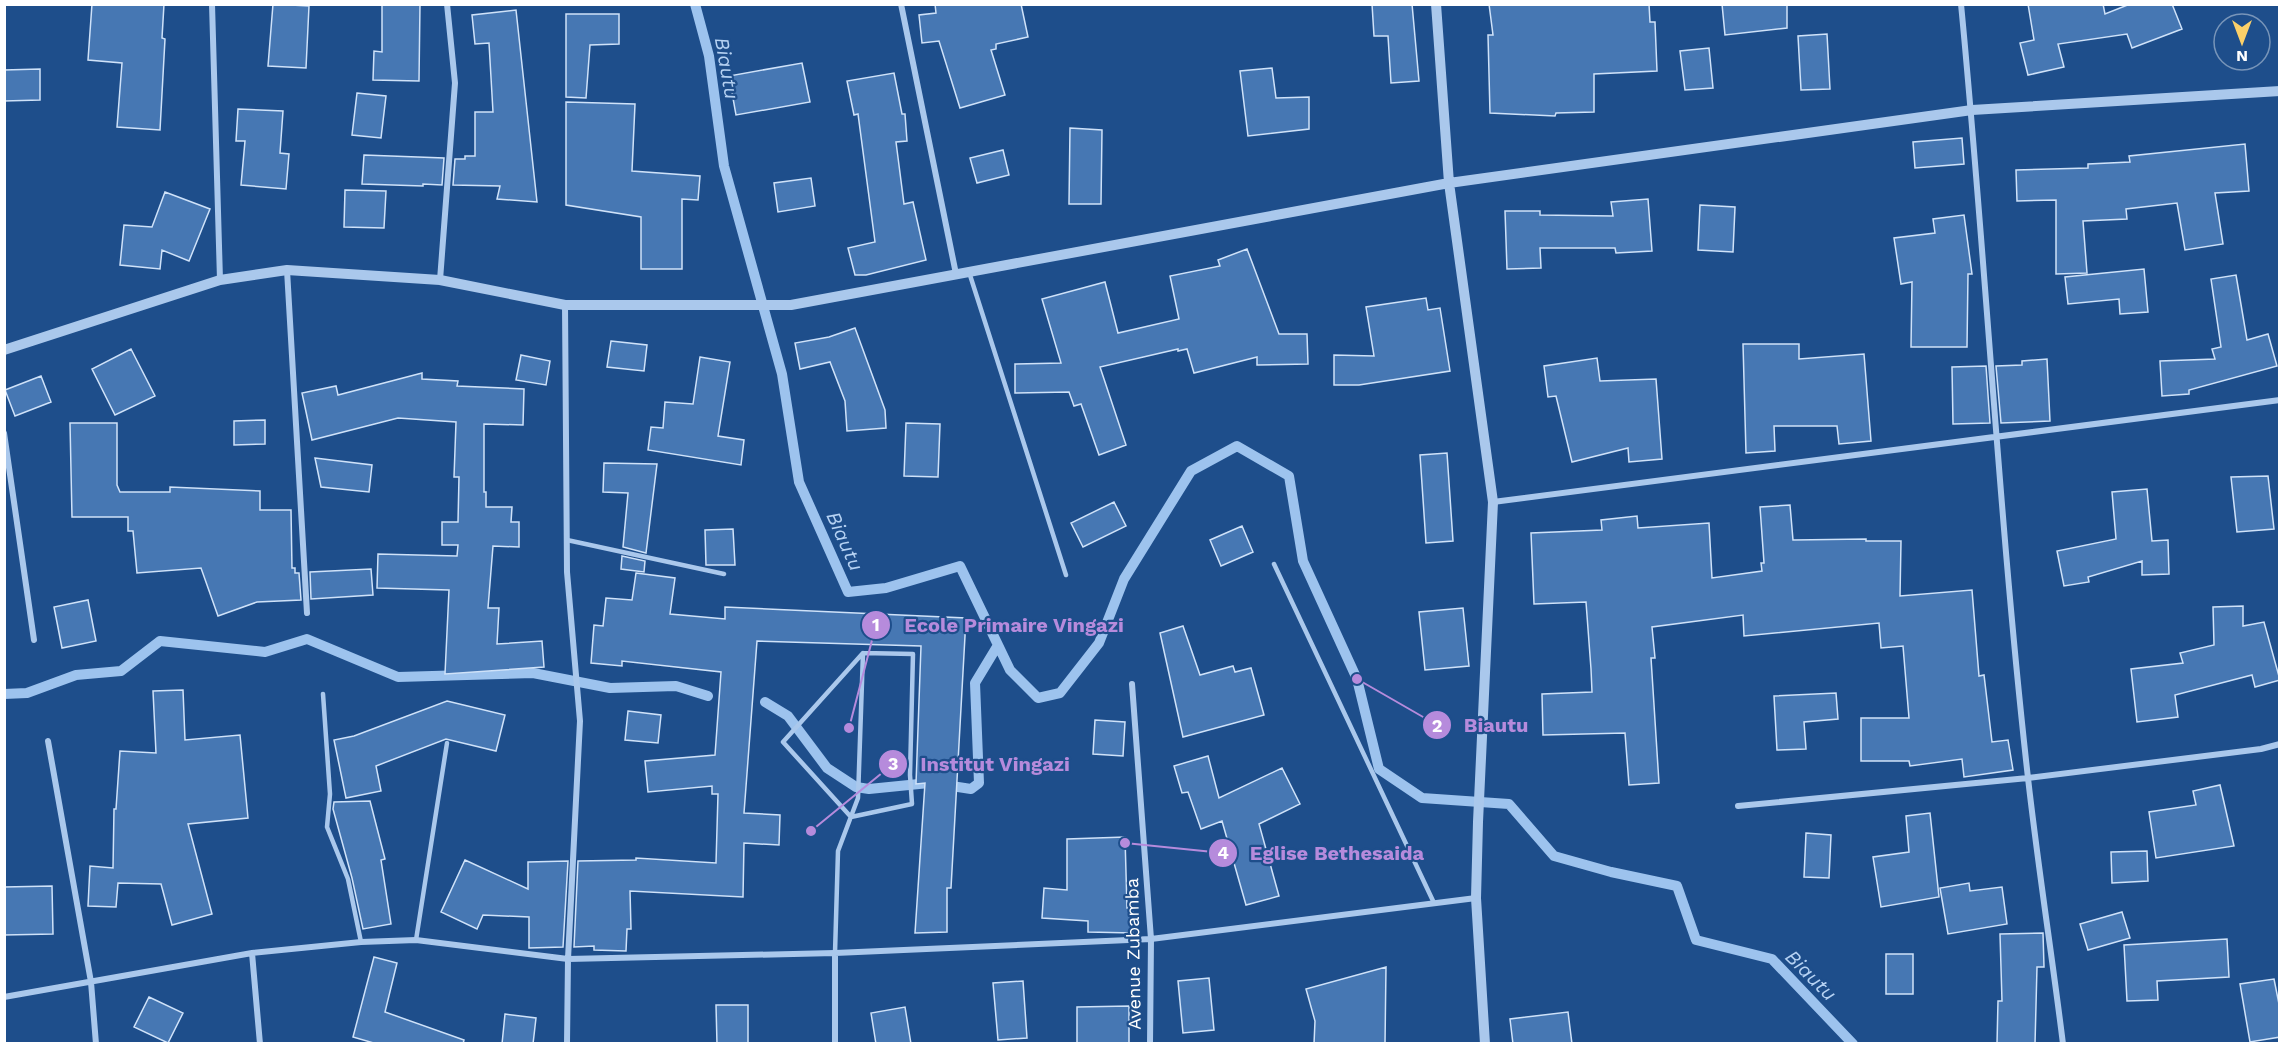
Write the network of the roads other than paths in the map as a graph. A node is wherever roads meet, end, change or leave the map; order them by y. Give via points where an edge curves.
1 (212, 4) edge
2 (447, 4) edge
3 (901, 4) edge
4 (1436, 4) edge
5 (1961, 4) edge
6 (2280, 90) edge
7 (1972, 110) junction
8 (1449, 183) junction
9 (287, 270) junction
10 (969, 272) junction
11 (956, 274) junction
12 (220, 280) junction
13 (440, 280) junction
14 (565, 305) junction
15 (4, 351) edge
16 (2280, 400) edge
17 (4, 434) edge
18 (1996, 437) junction
19 (1493, 502) junction
20 (567, 540) junction
21 (1274, 564) dead end
22 (724, 574) dead end
23 (1066, 575) dead end
24 (306, 613) dead end
25 (34, 640) dead end
26 (863, 653) junction
27 (1132, 684) dead end
28 (323, 694) dead end
29 (48, 741) dead end
30 (447, 743) dead end
31 (2280, 744) edge
32 (2028, 778) junction
33 (1738, 806) dead end
34 (851, 817) junction
35 (1476, 898) junction
36 (1434, 904) junction
37 (1151, 939) junction
38 (416, 940) junction
39 (361, 942) junction
40 (252, 953) junction
41 (835, 953) junction
42 (568, 959) junction
43 (91, 982) junction
44 (4, 997) edge
45 (96, 1044) edge
46 (260, 1044) edge
47 (567, 1044) edge
48 (835, 1044) edge
49 (1150, 1044) edge
50 (1485, 1044) edge
51 (2063, 1044) edge

1 - 12 street
2 - 13 street via 455,83
3 - 11 street
4 - 8 street
5 - 7 street
6 - 7 street
7 - 8 street
7 - 18 street
8 - 10 street
8 - 19 street
9 - 12 street
9 - 13 street
9 - 24 street
10 - 11 street
10 - 23 lane
11 - 14 street via 791,304
12 - 15 street
13 - 14 street
14 - 20 street
16 - 18 street
17 - 25 street
18 - 19 street
18 - 32 street
19 - 35 street
20 - 22 lane
20 - 42 street via 580,721
21 - 36 lane
26 - 34 lane via 860,780
26 - 34 lane via 783,742
26 - 34 lane via 913,654 909,775 912,804
27 - 37 street, Avenue Zubamba
28 - 39 lane via 330,794 327,827 348,879
29 - 43 street
30 - 38 lane
31 - 32 street
32 - 33 street
32 - 51 street
34 - 41 lane via 838,851
35 - 36 street
35 - 50 street
36 - 37 street
37 - 41 street
37 - 49 street, Avenue Zubamba
38 - 39 street
38 - 42 street
39 - 40 street
40 - 43 street
40 - 46 street
41 - 42 street
41 - 48 street
42 - 47 street
43 - 44 street
43 - 45 street

